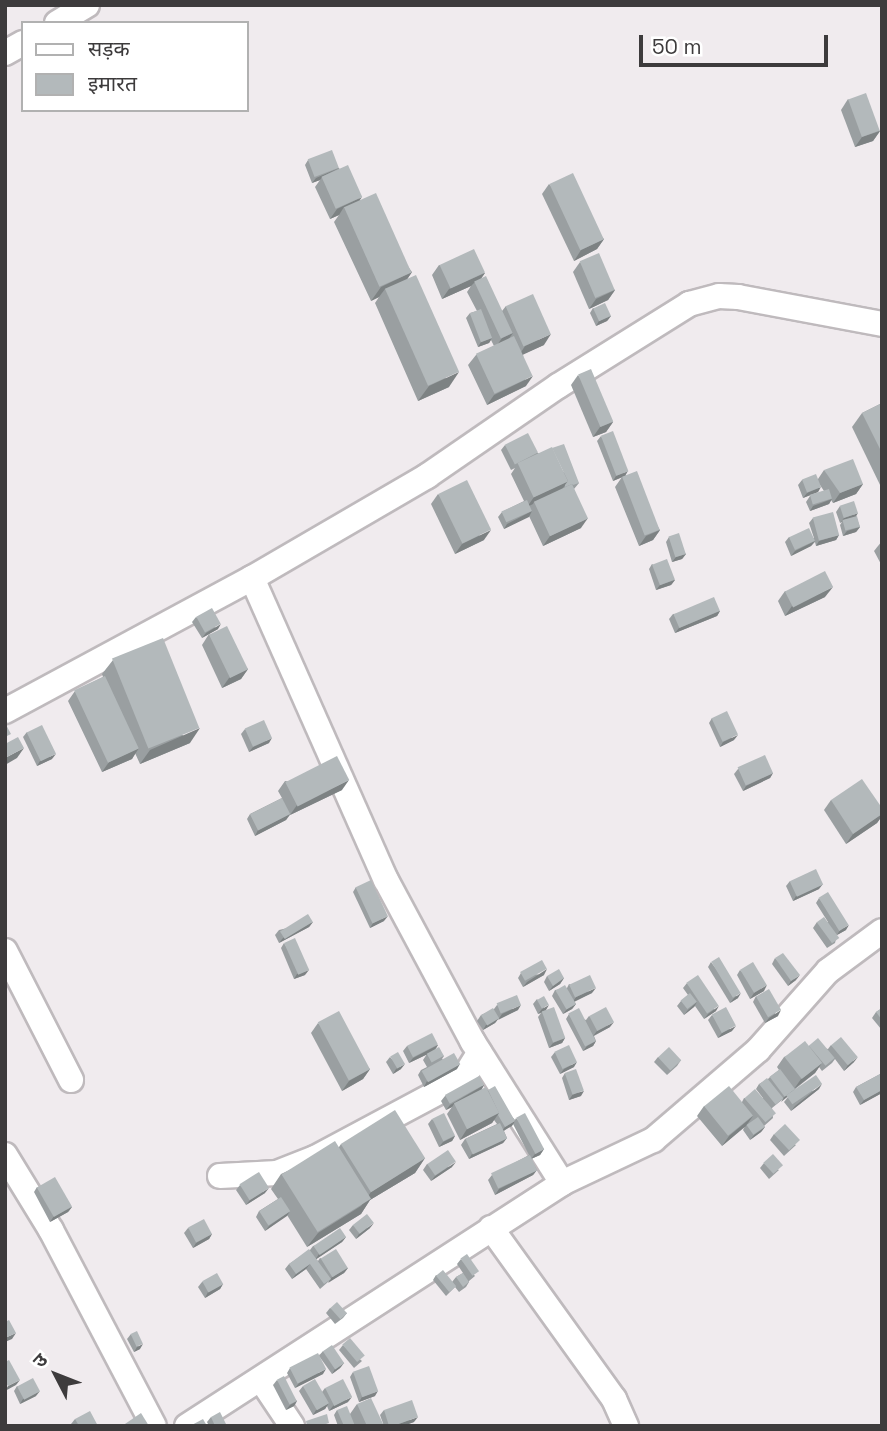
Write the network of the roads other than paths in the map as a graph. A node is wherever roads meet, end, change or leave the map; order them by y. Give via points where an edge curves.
1 (87, 5) edge
2 (60, 21) edge
3 (21, 44) edge
4 (5, 53) edge
5 (882, 324) edge
6 (252, 578) junction
7 (5, 711) edge
8 (882, 931) edge
9 (5, 951) edge
10 (479, 1053) junction
11 (71, 1080) dead end
12 (5, 1155) edge
13 (220, 1176) dead end
14 (562, 1183) junction
15 (491, 1228) junction
16 (262, 1381) junction
17 (154, 1426) edge
18 (187, 1426) edge
19 (292, 1426) edge
20 (626, 1426) edge

1 - 2 street
3 - 4 street
5 - 6 street via 738,297 702,298 558,386 427,476
6 - 7 street
6 - 10 street via 386,880
8 - 14 street via 828,971 758,1050 653,1140
9 - 11 street
10 - 13 street via 463,1079 316,1157 277,1173
10 - 14 street
12 - 17 street via 51,1230
14 - 15 street
15 - 16 street
15 - 20 street via 614,1399
16 - 18 street
16 - 19 street

